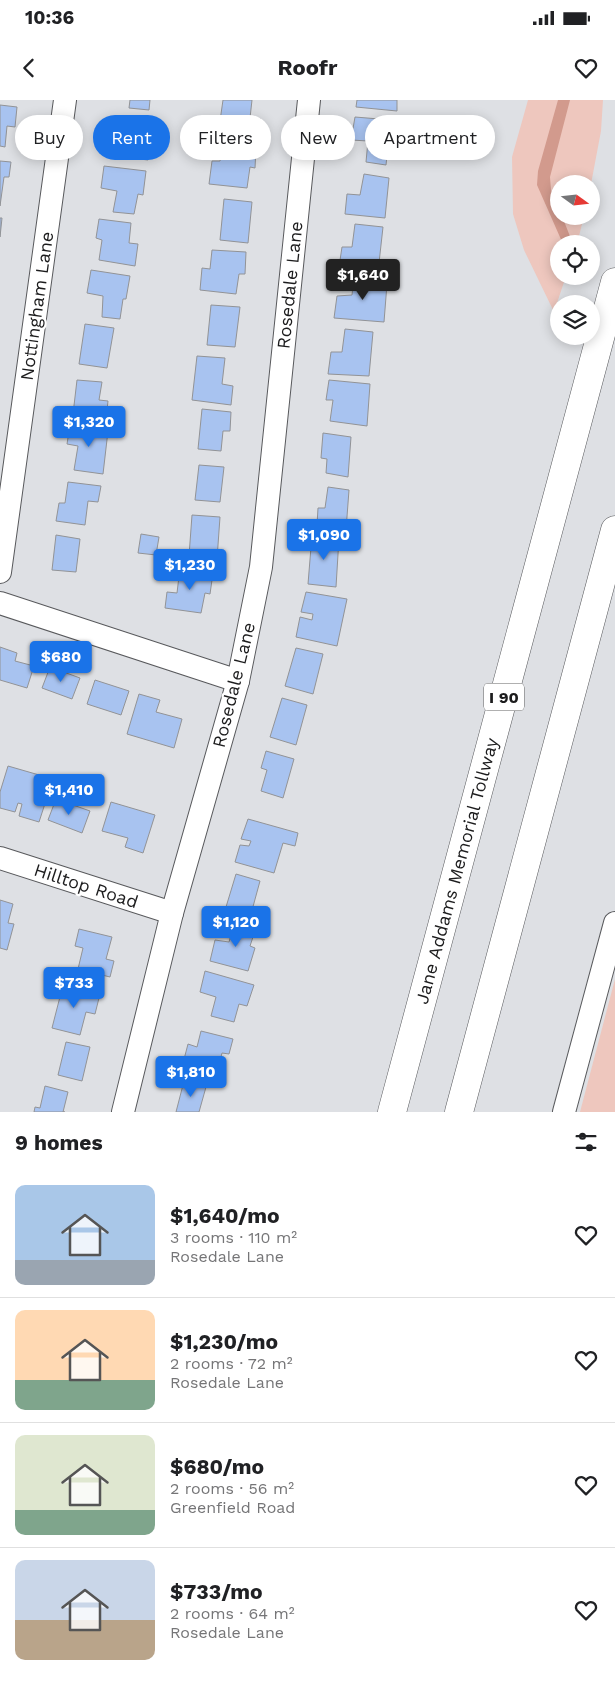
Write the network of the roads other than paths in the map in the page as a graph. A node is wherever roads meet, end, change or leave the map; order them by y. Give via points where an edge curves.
1 (65, 100) edge
2 (309, 100) edge
3 (615, 282) edge
4 (615, 530) edge
5 (0, 572) edge
6 (0, 602) edge
7 (238, 681) junction
8 (0, 858) edge
9 (172, 913) junction
10 (615, 923) edge
11 (123, 1112) edge
12 (392, 1112) edge
13 (459, 1112) edge
14 (564, 1112) edge

1 - 5 street, Nottingham Lane
2 - 7 street, Rosedale Lane via 260,567
3 - 12 highway, Jane Addams Memorial Tollway / I 90
4 - 13 highway
6 - 7 street
7 - 9 street, Rosedale Lane
8 - 9 street, Hilltop Road
9 - 11 street, Rosedale Lane
10 - 14 street

